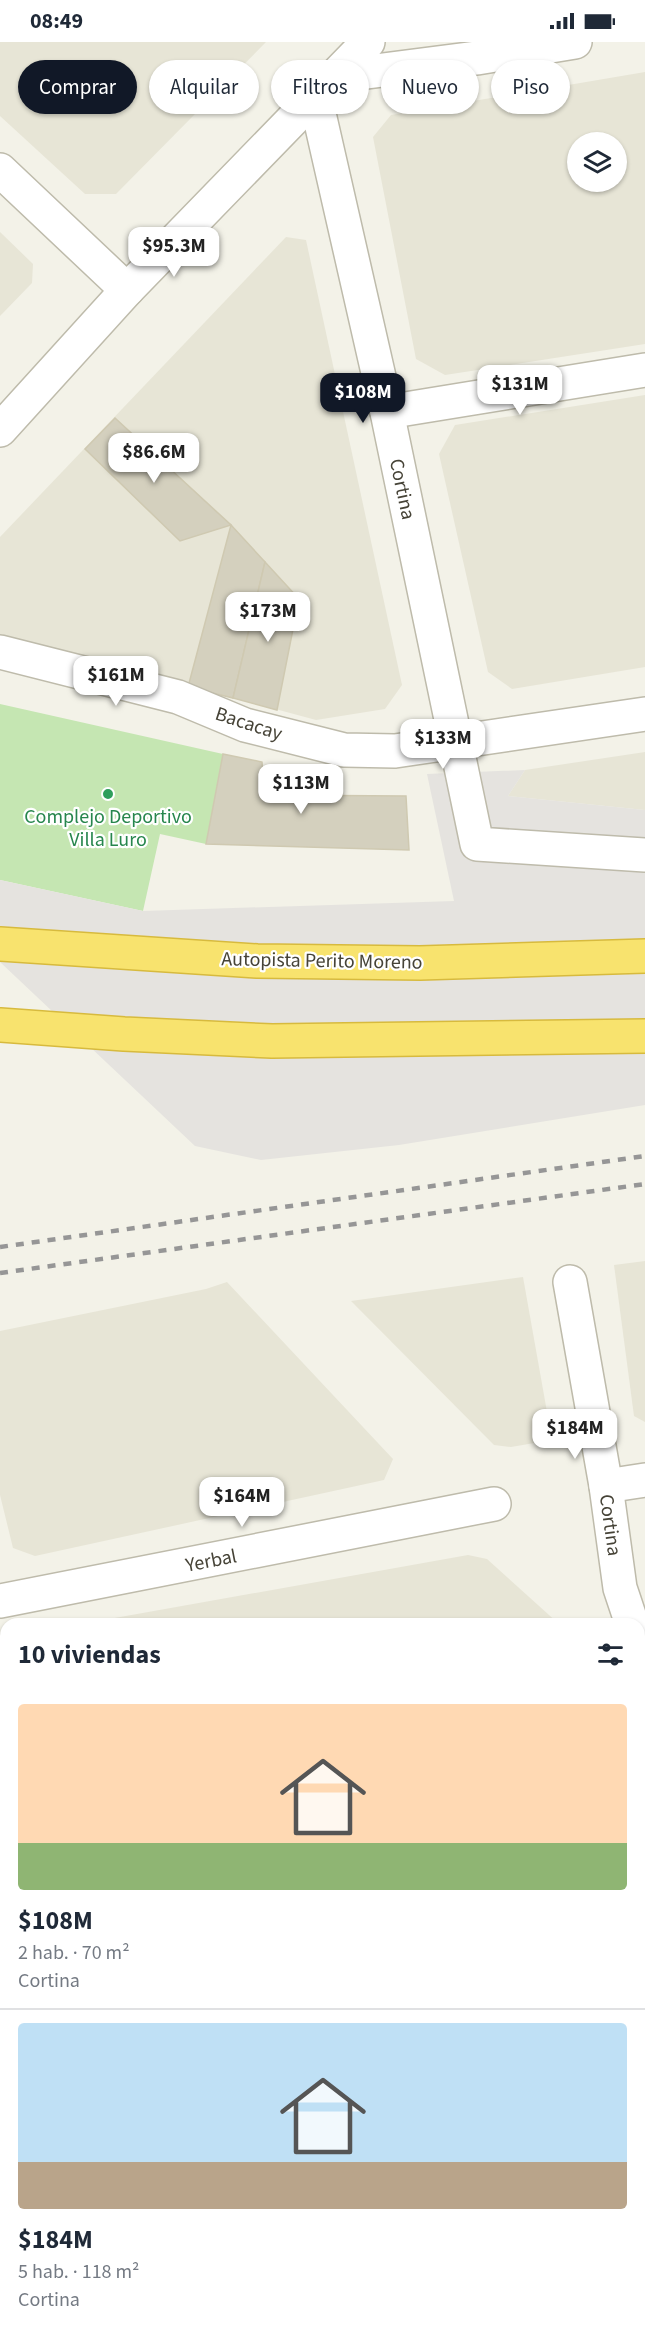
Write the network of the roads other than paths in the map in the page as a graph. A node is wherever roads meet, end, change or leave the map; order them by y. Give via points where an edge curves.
1 (368, 42) edge
2 (575, 42) edge
3 (350, 60) edge
4 (369, 78) edge
5 (298, 114) edge
6 (330, 114) edge
7 (0, 170) edge
8 (127, 290) junction
9 (645, 370) edge
10 (387, 412) junction
11 (0, 430) edge
12 (0, 651) edge
13 (645, 714) edge
14 (456, 742) junction
15 (645, 855) edge
16 (0, 944) edge
17 (645, 956) edge
18 (0, 1025) edge
19 (645, 1036) edge
20 (570, 1282) dead end
21 (645, 1480) edge
22 (606, 1486) junction
23 (494, 1504) dead end
24 (0, 1602) edge
25 (630, 1618) edge

1 - 3 street
2 - 4 street
5 - 8 street
6 - 10 street, Cortina
7 - 8 street
8 - 11 street
9 - 10 street
10 - 14 street, Cortina
12 - 14 street, Bacacay via 178,697 245,725 344,750 395,751
13 - 14 street, Bacacay
14 - 15 street, Cortina via 477,844
16 - 17 highway, Autopista Perito Moreno via 257,961 420,963
18 - 19 highway via 272,1041
20 - 22 street, Cortina
21 - 22 street
22 - 25 street, Cortina via 620,1588
23 - 24 street, Yerbal

